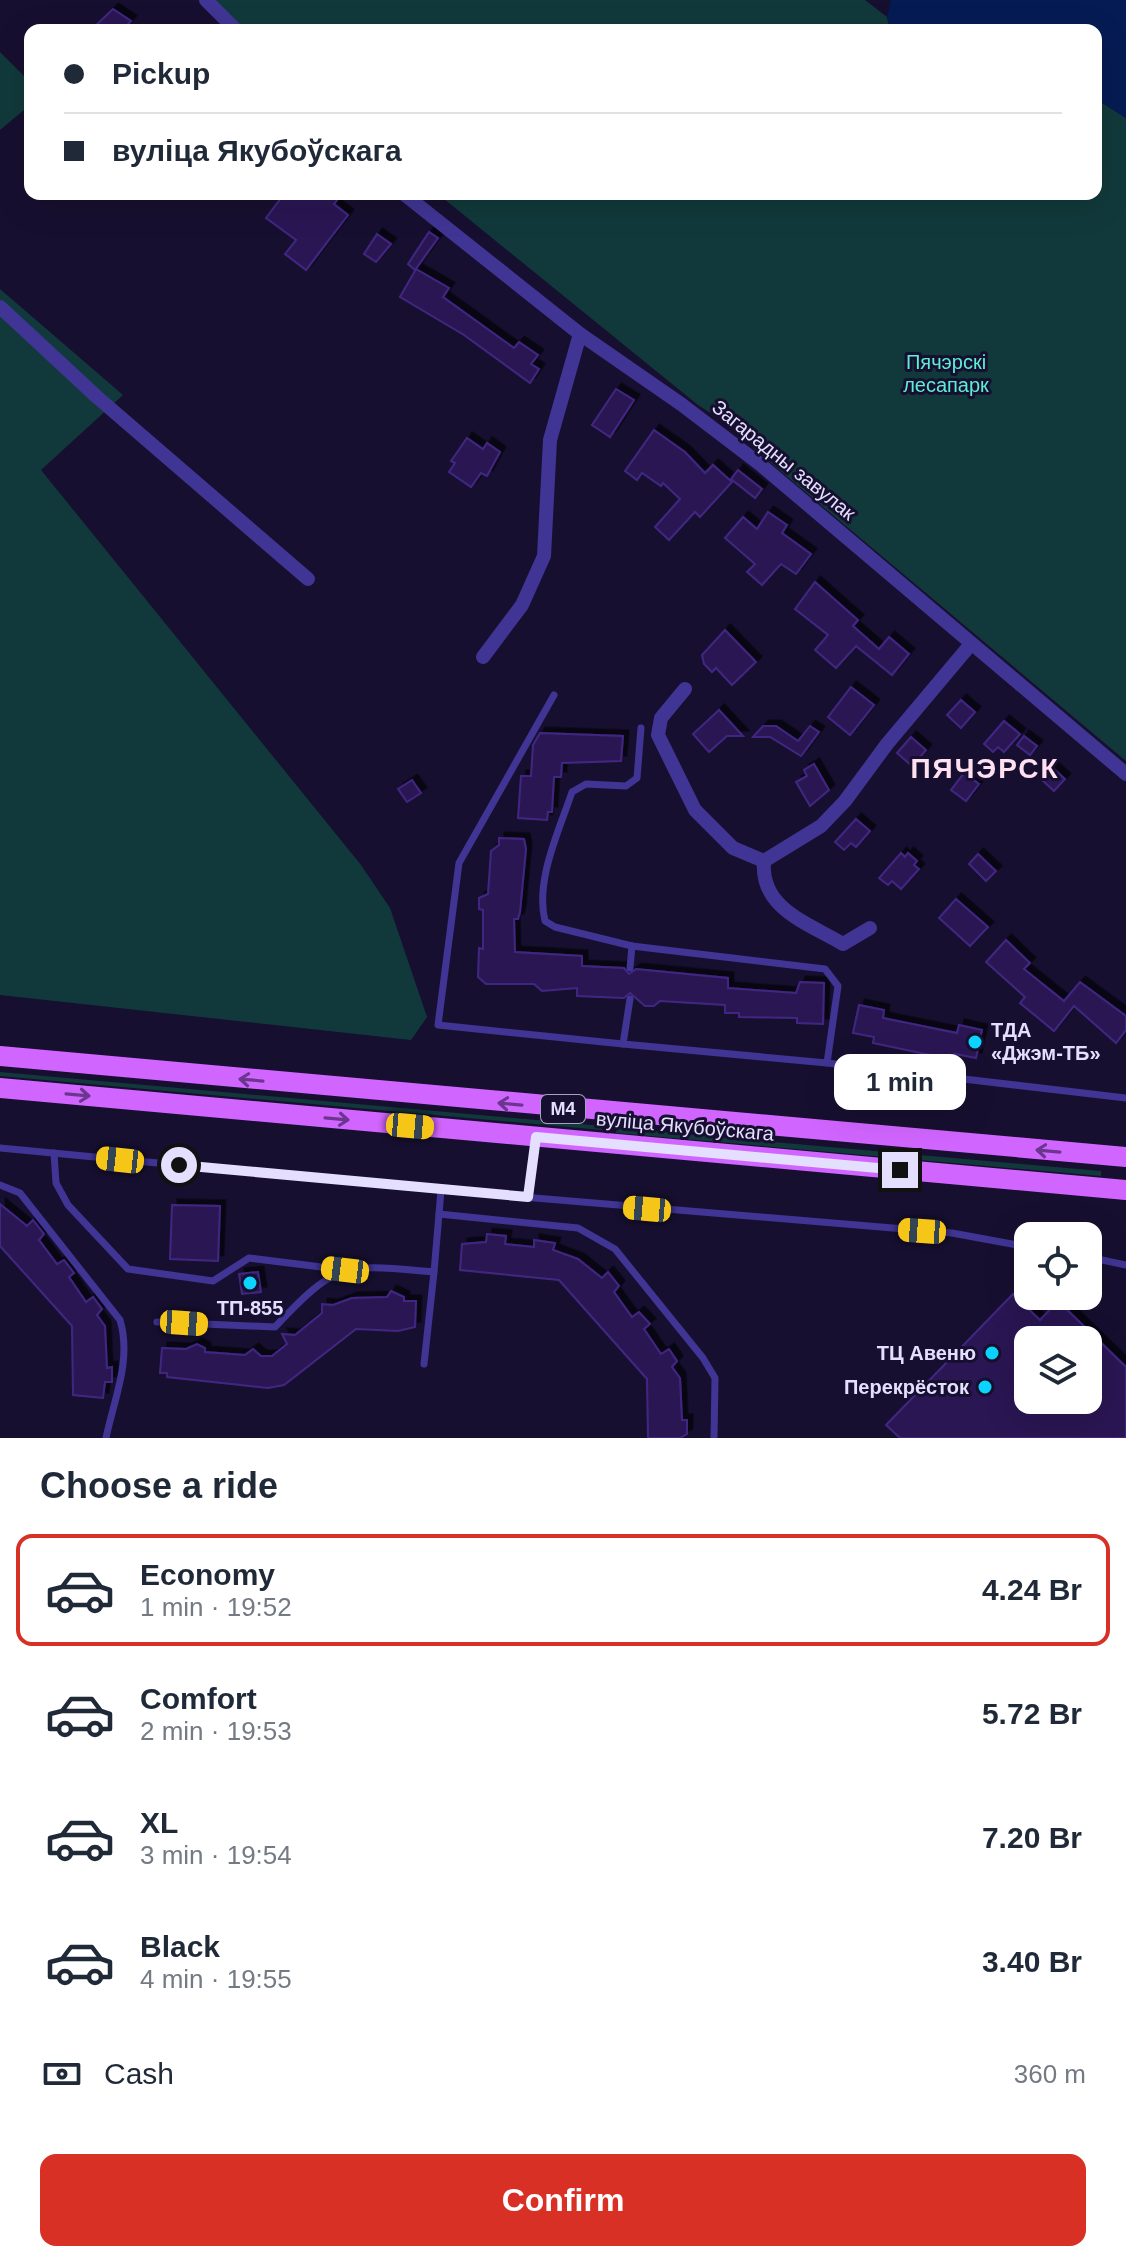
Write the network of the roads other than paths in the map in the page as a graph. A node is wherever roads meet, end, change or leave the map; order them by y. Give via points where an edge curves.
1 (206, 0) edge
2 (230, 24) edge
3 (412, 200) edge
4 (0, 307) edge
5 (580, 334) junction
6 (308, 579) dead end
7 (971, 644) junction
8 (483, 657) dead end
9 (685, 689) dead end
10 (554, 695) dead end
11 (641, 728) dead end
12 (1126, 774) edge
13 (764, 861) junction
14 (870, 928) dead end
15 (632, 946) junction
16 (630, 968) dead end
17 (630, 999) dead end
18 (623, 1044) junction
19 (0, 1056) edge
20 (827, 1063) junction
21 (0, 1088) edge
22 (1126, 1098) edge
23 (536, 1137) junction
24 (0, 1148) edge
25 (54, 1153) junction
26 (1126, 1157) edge
27 (0, 1185) edge
28 (441, 1190) junction
29 (1126, 1190) edge
30 (528, 1197) junction
31 (439, 1214) junction
32 (1014, 1244) edge
33 (1102, 1260) edge
34 (1126, 1265) edge
35 (345, 1270) junction
36 (434, 1272) junction
37 (157, 1322) dead end
38 (424, 1364) dead end
39 (106, 1438) edge
40 (714, 1438) edge

1 - 2 street
3 - 5 street, Загарадны завулак
4 - 6 street
5 - 7 street, Загарадны завулак via 761,465
5 - 8 street via 550,440 544,556 522,605
7 - 12 street, Загарадны завулак
7 - 13 street via 845,801 821,826
9 - 13 street via 661,718 658,735 695,810 733,848
10 - 18 lane via 459,863 438,1025
11 - 15 lane via 637,778 626,786 586,784 572,792 547,866 542,908 545,921 555,927
13 - 14 street via 762,879 777,906 843,944
15 - 16 lane
15 - 20 lane via 825,969 838,986
17 - 18 lane
18 - 20 lane
26 -> 19 main road, вуліца Якубоўскага / М4
20 - 22 lane
21 -> 23 main road, вуліца Якубоўскага / М4
23 - 29 main road, вуліца Якубоўскага / М4
23 - 30 lane
24 - 25 lane
25 - 28 lane
25 - 35 lane via 56,1183 68,1205 128,1269 213,1281 249,1258
27 - 39 lane via 20,1193 120,1320 125,1336 120,1388
28 - 30 lane
28 - 31 lane
30 - 32 lane via 952,1233
31 - 36 lane
31 - 40 lane via 578,1228 615,1249 715,1378
33 - 34 lane
35 - 36 lane
35 - 37 lane via 313,1287 275,1327
36 - 38 lane

